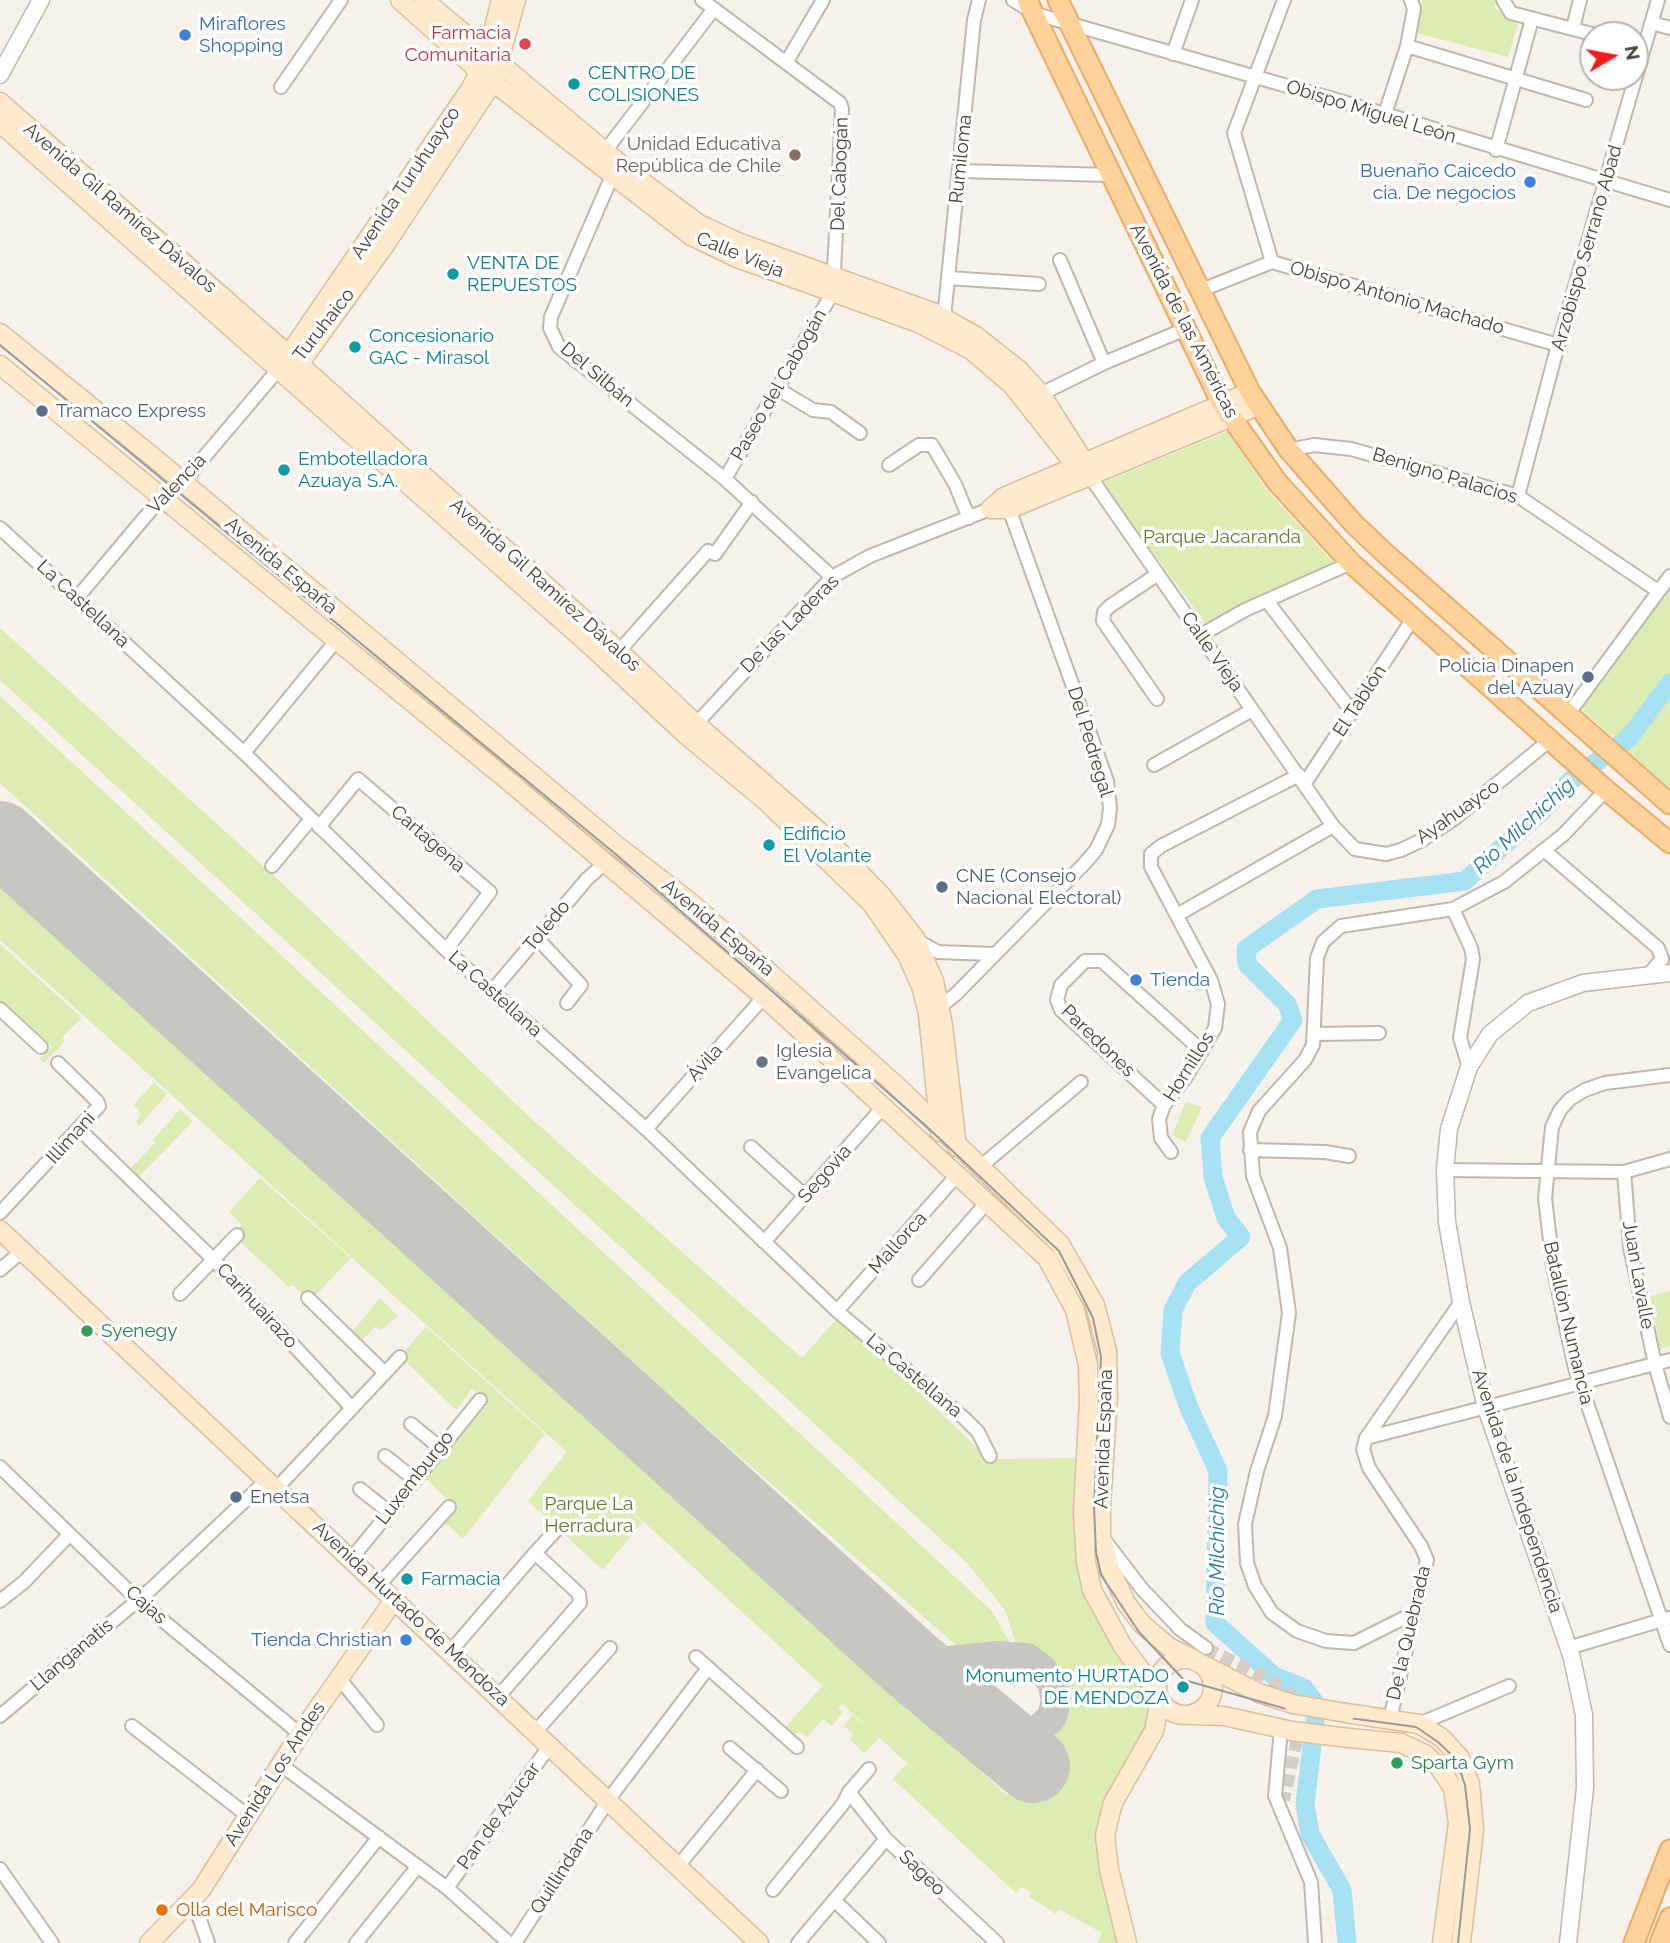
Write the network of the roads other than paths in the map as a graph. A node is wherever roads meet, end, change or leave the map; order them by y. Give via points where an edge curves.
1 (41, 0) edge
2 (341, 0) edge
3 (400, 0) edge
4 (424, 0) edge
5 (501, 0) edge
6 (516, 0) edge
7 (702, 0) edge
8 (823, 0) edge
9 (979, 0) edge
10 (1013, 0) edge
11 (1058, 0) edge
12 (1192, 0) edge
13 (1284, 0) edge
14 (1411, 0) edge
15 (1580, 0) edge
16 (1658, 0) edge
17 (1503, 1) edge
18 (1032, 7) edge
19 (713, 10) junction
20 (1532, 19) junction
21 (1652, 23) junction
22 (1072, 25) junction
23 (1670, 28) edge
24 (1573, 29) junction
25 (1649, 29) edge
26 (1579, 31) edge
27 (1407, 46) junction
28 (1173, 54) junction
29 (786, 63) junction
30 (489, 68) junction
31 (0, 75) edge
32 (1254, 77) junction
33 (1516, 77) junction
34 (281, 87) dead end
35 (1629, 91) edge
36 (1586, 100) dead end
37 (0, 102) edge
38 (1385, 114) junction
39 (0, 123) edge
40 (606, 150) junction
41 (1496, 150) junction
42 (960, 171) junction
43 (1110, 175) junction
44 (612, 176) junction
45 (1606, 183) junction
46 (1670, 200) edge
47 (1060, 260) dead end
48 (1272, 261) junction
49 (948, 278) junction
50 (834, 284) junction
51 (1039, 284) dead end
52 (1199, 290) junction
53 (944, 318) junction
54 (1188, 328) junction
55 (0, 334) edge
56 (1558, 345) junction
57 (288, 363) junction
58 (1104, 363) junction
59 (0, 365) edge
60 (778, 389) junction
61 (1041, 394) junction
62 (1254, 399) junction
63 (1227, 412) junction
64 (860, 433) dead end
65 (1289, 450) junction
66 (889, 465) dead end
67 (1084, 468) junction
68 (725, 479) junction
69 (183, 482) junction
70 (1518, 496) junction
71 (162, 498) junction
72 (752, 502) junction
73 (1007, 503) junction
74 (990, 509) joint
75 (968, 518) junction
76 (0, 528) edge
77 (1351, 563) junction
78 (1158, 574) junction
79 (1670, 576) edge
80 (832, 577) junction
81 (1658, 591) junction
82 (77, 598) junction
83 (1267, 601) junction
84 (1414, 617) junction
85 (1201, 635) junction
86 (335, 642) junction
87 (619, 651) junction
88 (1157, 699) dead end
89 (1252, 710) junction
90 (1353, 713) junction
91 (1569, 713) junction
92 (691, 729) junction
93 (1550, 740) junction
94 (244, 753) junction
95 (1154, 765) dead end
96 (1302, 779) junction
97 (1643, 779) junction
98 (1606, 789) junction
99 (1670, 804) edge
100 (781, 806) junction
101 (1670, 812) edge
102 (315, 823) junction
103 (1333, 826) junction
104 (1670, 841) edge
105 (1545, 851) junction
106 (604, 864) junction
107 (272, 866) dead end
108 (1151, 867) joint
109 (1453, 909) junction
110 (1177, 915) junction
111 (537, 938) junction
112 (915, 938) junction
113 (446, 950) junction
114 (994, 954) junction
115 (1650, 973) junction
116 (1670, 973) edge
117 (492, 991) junction
118 (764, 997) junction
119 (567, 1003) dead end
120 (0, 1009) edge
121 (934, 1011) junction
122 (1379, 1033) dead end
123 (1316, 1034) junction
124 (41, 1047) dead end
125 (1202, 1051) junction
126 (58, 1063) dead end
127 (933, 1065) junction
128 (1469, 1067) junction
129 (1670, 1075) edge
130 (1081, 1082) dead end
131 (897, 1085) junction
132 (1164, 1105) junction
133 (884, 1106) junction
134 (79, 1129) junction
135 (646, 1129) junction
136 (940, 1129) junction
137 (751, 1147) dead end
138 (957, 1147) junction
139 (1250, 1150) junction
140 (1171, 1152) dead end
141 (1349, 1156) dead end
142 (1670, 1159) edge
143 (943, 1160) junction
144 (979, 1167) junction
145 (1445, 1170) junction
146 (1546, 1172) junction
147 (1624, 1172) junction
148 (958, 1174) junction
149 (806, 1196) junction
150 (988, 1201) junction
151 (0, 1213) edge
152 (0, 1230) edge
153 (237, 1235) dead end
154 (764, 1242) junction
155 (22, 1251) junction
156 (213, 1259) junction
157 (0, 1270) edge
158 (919, 1280) dead end
159 (180, 1294) dead end
160 (308, 1298) dead end
161 (1461, 1302) junction
162 (837, 1311) junction
163 (400, 1357) dead end
164 (1670, 1360) edge
165 (1654, 1364) junction
166 (385, 1373) junction
167 (1579, 1384) junction
168 (480, 1400) dead end
169 (352, 1408) junction
170 (1486, 1408) junction
171 (1670, 1416) edge
172 (411, 1424) dead end
173 (1366, 1438) junction
174 (439, 1447) junction
175 (385, 1456) dead end
176 (990, 1456) dead end
177 (0, 1467) edge
178 (414, 1479) junction
179 (271, 1484) junction
180 (360, 1489) dead end
181 (449, 1507) dead end
182 (389, 1512) junction
183 (558, 1528) dead end
184 (69, 1535) junction
185 (1101, 1536) junction
186 (535, 1553) junction
187 (352, 1558) junction
188 (379, 1585) junction
189 (138, 1600) junction
190 (394, 1600) junction
191 (0, 1601) edge
192 (1414, 1613) junction
193 (1666, 1619) edge
194 (1384, 1630) junction
195 (1670, 1645) edge
196 (610, 1648) dead end
197 (1406, 1648) junction
198 (1568, 1648) junction
199 (450, 1652) junction
200 (696, 1657) dead end
201 (1201, 1657) junction
202 (708, 1668) junction
203 (339, 1678) junction
204 (1508, 1686) dead end
205 (1158, 1696) junction
206 (498, 1697) junction
207 (1189, 1715) junction
208 (0, 1716) edge
209 (1390, 1719) junction
210 (1419, 1724) junction
211 (377, 1725) dead end
212 (132, 1726) dead end
213 (1287, 1730) junction
214 (536, 1731) junction
215 (300, 1734) junction
216 (551, 1744) junction
217 (1148, 1744) junction
218 (797, 1747) dead end
219 (730, 1748) dead end
220 (281, 1766) junction
221 (869, 1769) dead end
222 (757, 1770) junction
223 (781, 1791) dead end
224 (849, 1792) junction
225 (609, 1799) junction
226 (1284, 1800) tunnel mouth
227 (1281, 1815) junction
228 (248, 1816) junction
229 (379, 1837) junction
230 (886, 1839) junction
231 (1670, 1850) edge
232 (679, 1865) junction
233 (418, 1866) junction
234 (0, 1869) edge
235 (447, 1888) junction
236 (773, 1890) dead end
237 (193, 1900) junction
238 (834, 1900) junction
239 (1670, 1919) edge
240 (52, 1943) edge
241 (149, 1943) edge
242 (208, 1943) edge
243 (295, 1943) edge
244 (356, 1943) edge
245 (509, 1943) edge
246 (514, 1943) edge
247 (759, 1943) edge
248 (798, 1943) edge
249 (879, 1943) edge
250 (997, 1943) edge
251 (1127, 1943) edge
252 (1315, 1943) edge
253 (1442, 1943) edge
254 (1461, 1943) edge
255 (1568, 1943) edge
256 (1634, 1943) edge
257 (1660, 1943) edge

1 - 31 street
2 - 34 street
3 - 30 main road, Calle Vieja
4 - 30 main road, Calle Vieja
5 - 30 main road, Avenida Turuhuayco
6 - 30 main road, Avenida Turuhuayco
7 - 19 street, Del Cabogán
8 - 29 street
9 - 42 street, Rumiloma
10 - 18 street, Obispo Miguel León
11 - 22 main road, Avenida de las Américas
12 - 28 street
13 - 32 street
14 - 27 street via 1414,9
15 - 24 street
16 - 21 street, Arzobispo Serrano Abad
17 - 20 street via 1510,13
18 - 22 street, Obispo Miguel León
18 - 43 main road, Avenida de las Américas
19 - 29 street, Del Cabogán
19 - 40 street
20 - 24 street
20 - 33 street
21 - 23 street
21 - 25 street, Arzobispo Serrano Abad
22 - 28 street, Obispo Miguel León
22 - 52 main road, Avenida de las Américas
24 - 26 street
27 - 33 street
27 - 38 street
28 - 32 street, Obispo Miguel León
29 - 50 street, Del Cabogán via 842,106
30 - 40 main road, Calle Vieja
30 - 44 main road, Calle Vieja
30 - 57 main road, Avenida Turuhuayco via 377,240
32 - 38 street, Obispo Miguel León
32 - 48 street via 1234,133
33 - 36 street
33 - 41 street
35 - 45 street, Arzobispo Serrano Abad
37 - 57 main road, Avenida Gil Ramírez Dávalos
38 - 41 street, Obispo Miguel León
39 - 57 main road, Avenida Gil Ramírez Dávalos
40 - 44 street
40 - 50 main road, Calle Vieja via 699,224
41 - 45 street, Obispo Miguel León
42 - 43 street
42 - 49 street, Rumiloma
43 - 54 main road, Avenida de las Américas
44 - 50 main road, Calle Vieja via 691,236 737,258
44 - 68 street, Del Silbán via 551,317 553,338
45 - 46 street, Obispo Miguel León
45 - 56 street, Arzobispo Serrano Abad
47 - 58 street
48 - 52 street, Obispo Antonio Machado
48 - 56 street, Obispo Antonio Machado
49 - 51 street
49 - 53 street, Rumiloma
50 - 53 main road, Calle Vieja
50 - 60 street, Paseo del Cabogán
50 - 67 main road, Calle Vieja via 971,350 1012,385
52 - 62 main road, Avenida de las Américas
53 - 61 main road, Calle Vieja via 1004,357
54 - 58 street
54 - 63 main road, Avenida de las Américas
55 - 69 main road, Avenida España
56 - 70 street, Arzobispo Serrano Abad
57 - 69 street, Valencia
57 - 87 main road, Avenida Gil Ramírez Dávalos
57 - 92 main road, Avenida Gil Ramírez Dávalos via 593,648
58 - 61 street
59 - 71 main road, Avenida España
60 - 64 street via 813,410 830,411
60 - 68 street, Paseo del Cabogán
61 - 67 main road, Calle Vieja
62 - 63 main road, De las Laderas
62 - 65 main road, Avenida de las Américas
63 - 67 main road, De las Laderas
63 - 77 main road, Avenida de las Américas via 1276,482
65 - 70 street, Benigno Palacios via 1314,445 1351,449
65 - 91 main road, Avenida de las Américas via 1388,556
66 - 75 street via 919,445 932,445
67 - 73 main road, De las Laderas
67 - 78 street, Calle Vieja
68 - 72 street, Del Silbán
69 - 71 street, Valencia
69 - 131 main road, Avenida España via 690,902
70 - 81 street, Benigno Palacios
71 - 82 street, Valencia
71 - 86 main road, Avenida España
72 - 80 street, Del Silbán
72 - 87 street via 715,554 708,551
73 - 74 main road, De las Laderas
73 - 114 street, Del Pedregal via 1107,781 1110,808 1096,850
74 - 75 street, De las Laderas
75 - 80 street, De las Laderas via 870,556
76 - 82 street, La Castellana
77 - 83 street
77 - 84 main road, Avenida de las Américas
78 - 85 street, Calle Vieja
78 - 88 street via 1110,606 1103,621
79 - 81 street
80 - 92 street, De las Laderas
81 - 91 street
82 - 94 street, La Castellana
83 - 85 street
83 - 90 street
84 - 90 street, El Tablón
84 - 93 main road, Avenida de las Américas
85 - 89 street, Calle Vieja
86 - 94 street
86 - 106 main road, Avenida España
87 - 92 main road, Avenida Gil Ramírez Dávalos
89 - 95 street
89 - 96 street, Calle Vieja
90 - 96 street, El Tablón
91 - 97 main road, Avenida de las Américas
92 - 100 main road, Avenida Gil Ramírez Dávalos
93 - 98 main road, Avenida de las Américas
93 - 103 street, Ayahuayco via 1455,818 1401,850 1386,854 1355,849
94 - 102 street, La Castellana
96 - 103 street, Calle Vieja
96 - 108 street, El Tablón via 1161,846 1152,854
97 - 99 main road, Avenida de las Américas
97 - 101 main road, Avenida de las Américas
98 - 104 main road, Avenida de las Américas
98 - 105 street
100 - 112 main road, Avenida Gil Ramírez Dávalos via 859,872
100 - 121 main road, Avenida Gil Ramírez Dávalos via 894,933
102 - 107 street
102 - 113 street, La Castellana
102 - 113 street, Cartagena via 358,779 490,892
103 - 110 street
105 - 109 street via 1504,882
105 - 115 street via 1658,948 1662,959
106 - 111 street, Toledo
106 - 118 main road, Avenida España
108 - 110 street, Hornillos
109 - 123 street via 1341,926 1323,942 1317,958
109 - 128 street via 1473,959 1460,1038
110 - 125 street, Hornillos via 1211,980 1218,1004 1215,1028
111 - 117 street, Toledo
111 - 119 street via 581,985
112 - 114 street via 938,952
112 - 121 main road, Avenida Gil Ramírez Dávalos via 930,969
113 - 117 street, La Castellana
114 - 121 street, Del Pedregal
115 - 116 street, Avenida de la Independencia
115 - 128 street, Avenida de la Independencia via 1583,983 1528,1003 1490,1034
117 - 135 street, La Castellana
118 - 133 main road, Avenida España
118 - 135 street, Ávila
120 - 124 street
121 - 127 main road, Avenida Gil Ramírez Dávalos
121 - 138 main road, Avenida Gil Ramírez Dávalos
122 - 123 street
123 - 139 street via 1305,1060 1259,1111 1250,1132
125 - 132 street, Hornillos
125 - 132 street, Paredones via 1102,961 1085,961 1061,985 1057,1000 1061,1010
126 - 134 street, Illimani via 99,1103
127 - 131 main road via 931,1076 920,1086
127 - 136 main road, Avenida Gil Ramírez Dávalos
128 - 145 street, Avenida de la Independencia via 1448,1129
129 - 146 street, Batallón Numancia via 1605,1083 1570,1099 1552,1127
130 - 144 street
131 - 136 main road, Avenida España
132 - 140 street, Hornillos via 1159,1129
133 - 143 main road, Avenida España
133 - 149 street, Segovia
134 - 151 street, Illimani
134 - 156 street, Carihuairazo
135 - 154 street, La Castellana
136 - 138 main road, Avenida España
136 - 143 main road, Avenida Gil Ramírez Dávalos
137 - 149 street
138 - 144 main road, Avenida España
139 - 141 street
139 - 194 street via 1261,1203 1280,1248 1289,1313 1275,1416 1245,1524 1247,1563 1272,1613 1297,1631 1326,1641 1354,1643
142 - 147 street
143 - 148 main road, Avenida España
144 - 185 main road, Avenida España via 1060,1244 1099,1318 1109,1376
145 - 146 street
145 - 161 street, Avenida de la Independencia via 1447,1222
146 - 147 street
146 - 167 street, Batallón Numancia via 1547,1229
147 - 165 street, Juan Lavalle via 1630,1247
148 - 150 main road, Avenida España
148 - 162 street, Mallorca
149 - 154 street, Segovia
150 - 158 street
150 - 205 main road, Avenida España via 1047,1258 1075,1310 1088,1377 1083,1513 1086,1562 1101,1611
152 - 155 main road, Avenida Hurtado de Mendoza
153 - 156 street
154 - 162 street, La Castellana
155 - 157 street
155 - 179 main road, Avenida Hurtado de Mendoza
156 - 159 street
156 - 169 street, Carihuairazo
160 - 166 street
161 - 170 street, Avenida de la Independencia
161 - 173 street
162 - 176 street, La Castellana via 964,1418 978,1432
163 - 166 street
164 - 165 street
165 - 167 street
165 - 171 street, Juan Lavalle
166 - 169 street
167 - 170 street
167 - 193 street, Batallón Numancia
168 - 174 street, Luxemburgo
169 - 179 street
170 - 173 street
170 - 198 street, Avenida de la Independencia
172 - 174 street
173 - 192 street, De la Quebrada via 1364,1458 1427,1560
174 - 178 street, Luxemburgo
175 - 178 street
177 - 184 street, Cajas
178 - 182 street, Luxemburgo
179 - 187 main road, Avenida Hurtado de Mendoza
179 - 189 street, Llanganatis
180 - 182 street
181 - 188 street
182 - 187 street, Luxemburgo
183 - 186 street
184 - 189 street, Cajas
184 - 191 street
185 - 201 street
185 - 201 main road, Avenida España via 1113,1577 1134,1615 1159,1640
186 - 199 street
186 - 206 street via 579,1594 580,1603
187 - 188 main road, Avenida Hurtado de Mendoza
188 - 190 main road, Avenida Hurtado de Mendoza
189 - 208 street, Llanganatis
189 - 215 street, Cajas
190 - 199 main road, Avenida Hurtado de Mendoza
190 - 203 main road, Avenida Los Andes
192 - 194 street
192 - 197 street, De la Quebrada
193 - 195 street, Batallón Numancia
193 - 198 street
194 - 197 street via 1403,1636
196 - 214 street
197 - 209 street, De la Quebrada
198 - 255 street, Avenida de la Independencia via 1584,1716 1586,1747
199 - 206 main road, Avenida Hurtado de Mendoza
200 - 202 street
201 - 205 main road via 1167,1664 1157,1679
201 - 207 main road via 1213,1692 1206,1706
201 - 209 main road, Avenida España, bridge via 1250,1689 1293,1704
202 - 218 street
202 - 225 street, Quillindana
203 - 211 street
203 - 215 main road, Avenida Los Andes
204 - 210 street
205 - 207 main road via 1173,1713
205 - 217 main road via 1157,1723
206 - 214 main road, Avenida Hurtado de Mendoza
207 - 213 main road via 1224,1716
207 - 217 main road
209 - 210 main road, Avenida España
210 - 254 main road, Avenida España via 1442,1738 1460,1758 1470,1784 1474,1830
212 - 228 street
213 - 227 street via 1275,1796
213 - 253 main road, bridge via 1401,1743 1425,1754 1440,1768 1452,1788 1458,1823
214 - 216 main road, Avenida Hurtado de Mendoza
215 - 220 main road, Avenida Los Andes
216 - 225 main road, Avenida Hurtado de Mendoza
216 - 235 street, Pan de Azucar
217 - 251 main road via 1113,1803 1105,1835
219 - 222 street
220 - 228 main road, Avenida Los Andes
220 - 229 street
221 - 224 street
222 - 223 street
222 - 232 street
224 - 230 street
224 - 236 street
225 - 232 main road, Avenida Hurtado de Mendoza
225 - 246 street, Quillindana
226 - 227 street
227 - 252 street via 1311,1882
228 - 237 main road, Avenida Los Andes
229 - 233 street
229 - 243 street
230 - 238 street, Sageo
230 - 250 street, Sageo
231 - 256 main road
232 - 247 main road, Avenida Hurtado de Mendoza
233 - 235 street
233 - 244 street
234 - 240 street
235 - 245 street
237 - 241 main road, Avenida Los Andes
237 - 242 street
238 - 248 street, Sageo
238 - 249 street
239 - 257 main road

